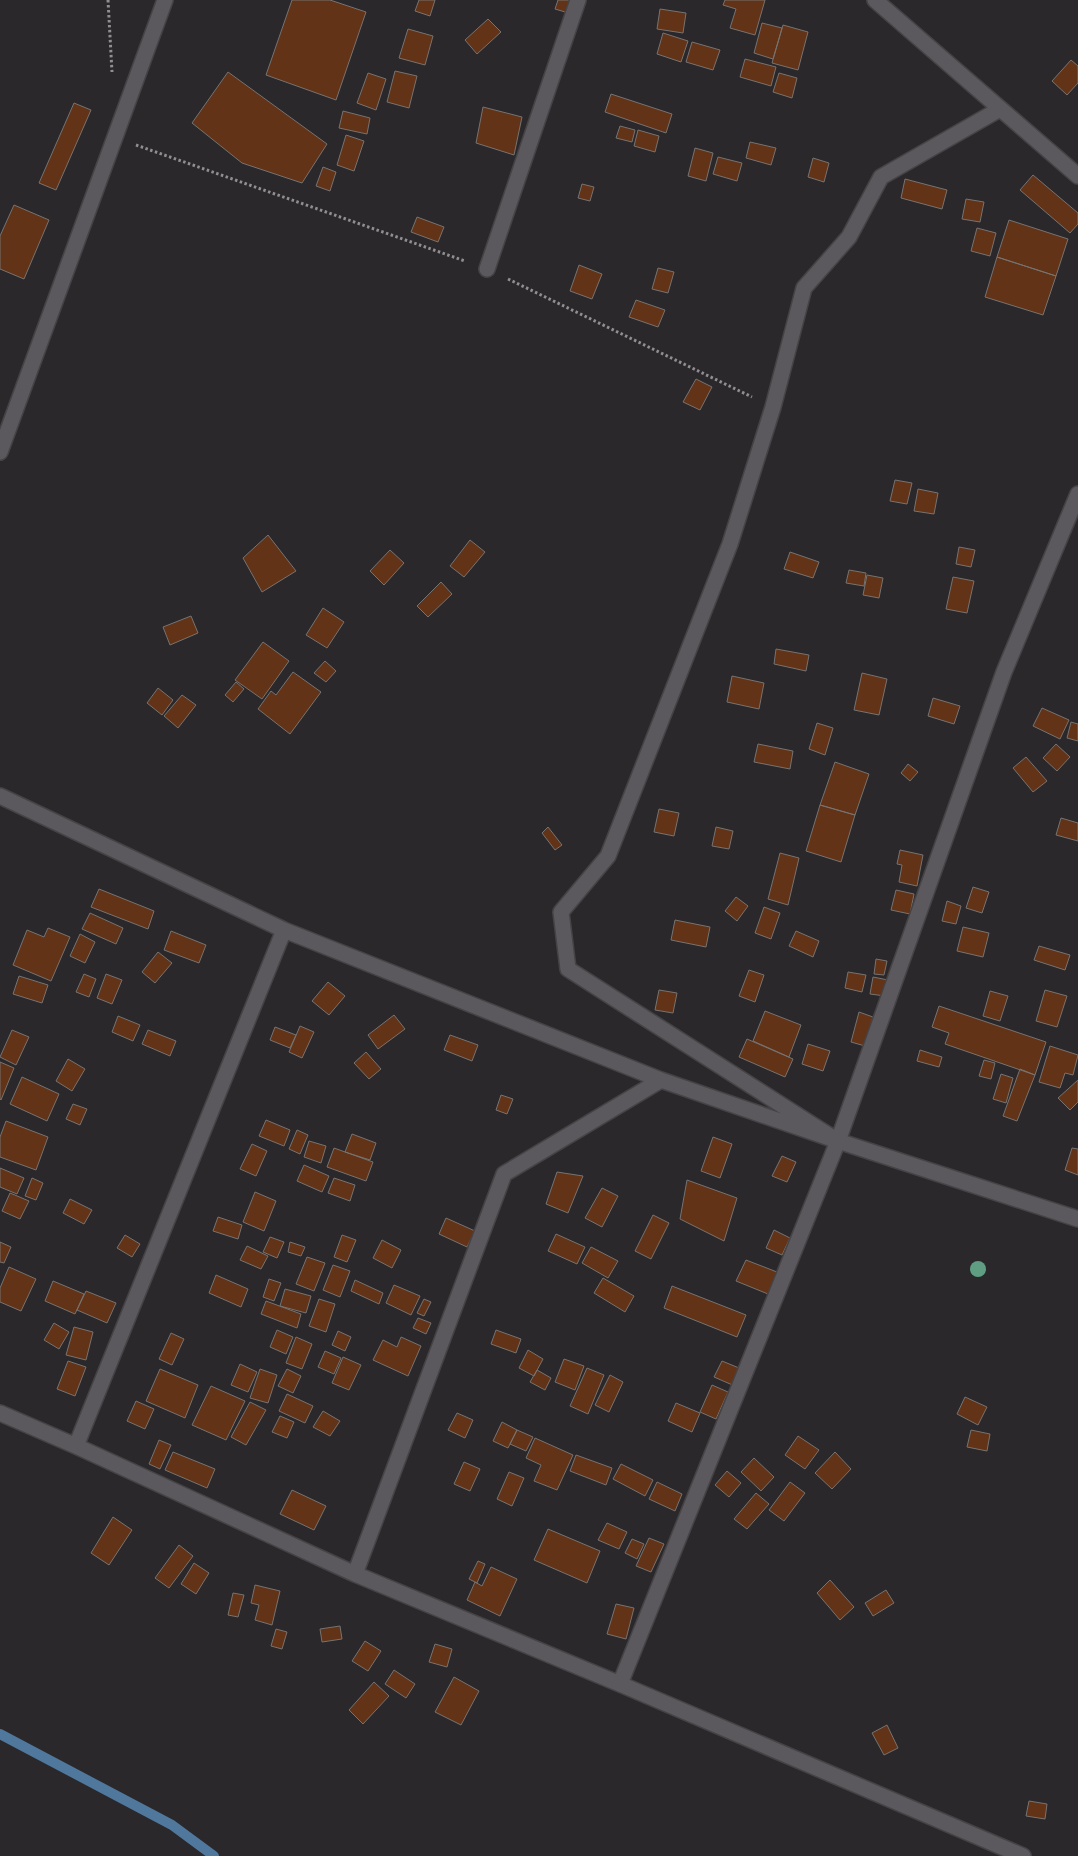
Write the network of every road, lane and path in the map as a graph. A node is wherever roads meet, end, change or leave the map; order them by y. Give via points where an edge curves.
1 (108, 0) edge
2 (165, 0) edge
3 (578, 0) edge
4 (875, 0) edge
5 (112, 79) dead end
6 (1000, 109) junction
7 (114, 138) junction
8 (1078, 176) edge
9 (487, 269) junction
10 (773, 407) junction
11 (0, 452) edge
12 (1078, 494) edge
13 (0, 796) edge
14 (284, 930) junction
15 (661, 1080) junction
16 (838, 1141) junction
17 (1078, 1219) edge
18 (0, 1414) edge
19 (76, 1446) junction
20 (355, 1574) junction
21 (620, 1684) junction
22 (1023, 1856) edge

1 - 5 path
2 - 7 street
3 - 9 street
4 - 6 street
6 - 8 street
6 - 10 street via 881,177 849,237 804,288
7 - 9 path
7 - 11 street
9 - 10 path
10 - 16 street via 730,544 608,856 561,912 568,969
12 - 16 street via 1004,672
13 - 14 street
14 - 15 street
14 - 19 street
15 - 16 street
15 - 20 street via 504,1174
16 - 17 street
16 - 21 street
18 - 19 street
19 - 20 street
20 - 21 street
21 - 22 street

